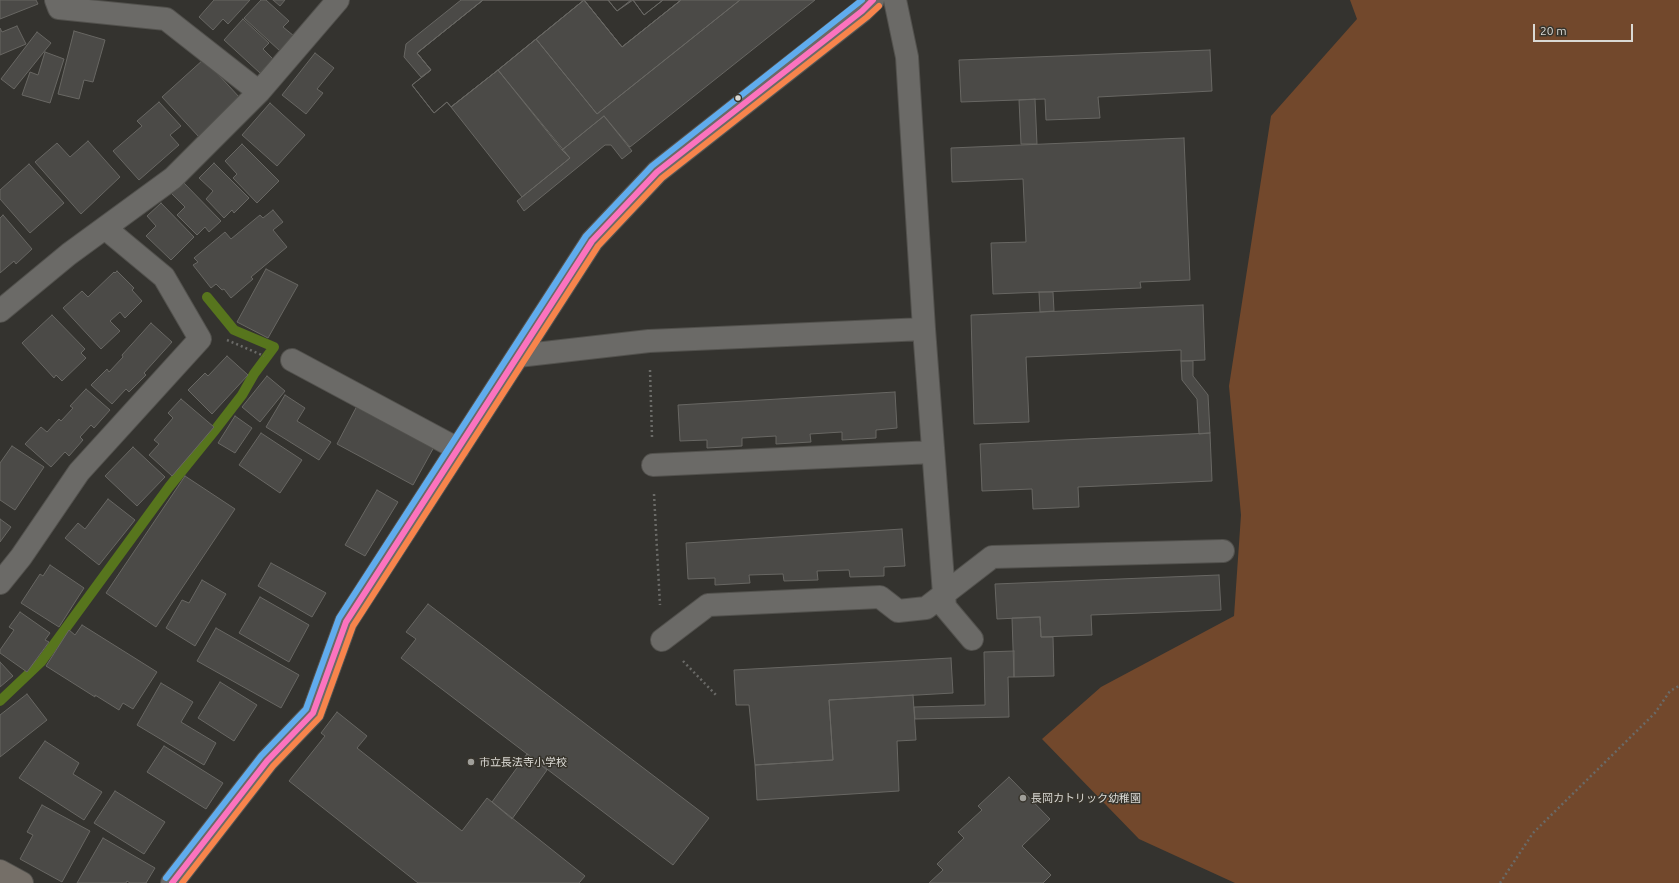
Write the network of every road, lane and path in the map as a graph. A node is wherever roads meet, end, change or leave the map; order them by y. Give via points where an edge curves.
1 (56, 0) edge
2 (338, 0) edge
3 (873, 0) edge
4 (895, 0) edge
5 (258, 92) junction
6 (105, 228) junction
7 (0, 311) edge
8 (924, 329) junction
9 (200, 339) junction
10 (649, 341) junction
11 (518, 356) junction
12 (292, 360) joint
13 (458, 449) junction
14 (933, 452) junction
15 (653, 465) junction
16 (1223, 552) dead end
17 (0, 583) edge
18 (944, 594) junction
19 (972, 639) dead end
20 (662, 640) junction
21 (1679, 686) edge
22 (716, 695) dead end
23 (0, 871) edge
24 (22, 883) edge
25 (172, 883) edge
26 (1500, 883) edge

1 - 5 street via 59,8 166,19
2 - 5 street
3 - 11 street via 656,172 592,241
4 - 8 street via 907,57
5 - 6 street via 173,178
6 - 7 street
6 - 9 street via 164,277
8 - 10 street
8 - 14 street
9 - 12 path via 229,340 276,361
9 - 17 street via 79,472 21,557
10 - 11 street
10 - 15 path
11 - 13 street
12 - 13 street
13 - 25 street via 346,622 313,713 268,761
14 - 15 street
14 - 18 street
15 - 20 path
16 - 18 street via 992,557
18 - 19 street via 945,607
18 - 20 street via 926,608 898,611 880,597 708,605
20 - 22 path
21 - 26 path via 1670,691 1655,713 1532,834
23 - 24 main road

